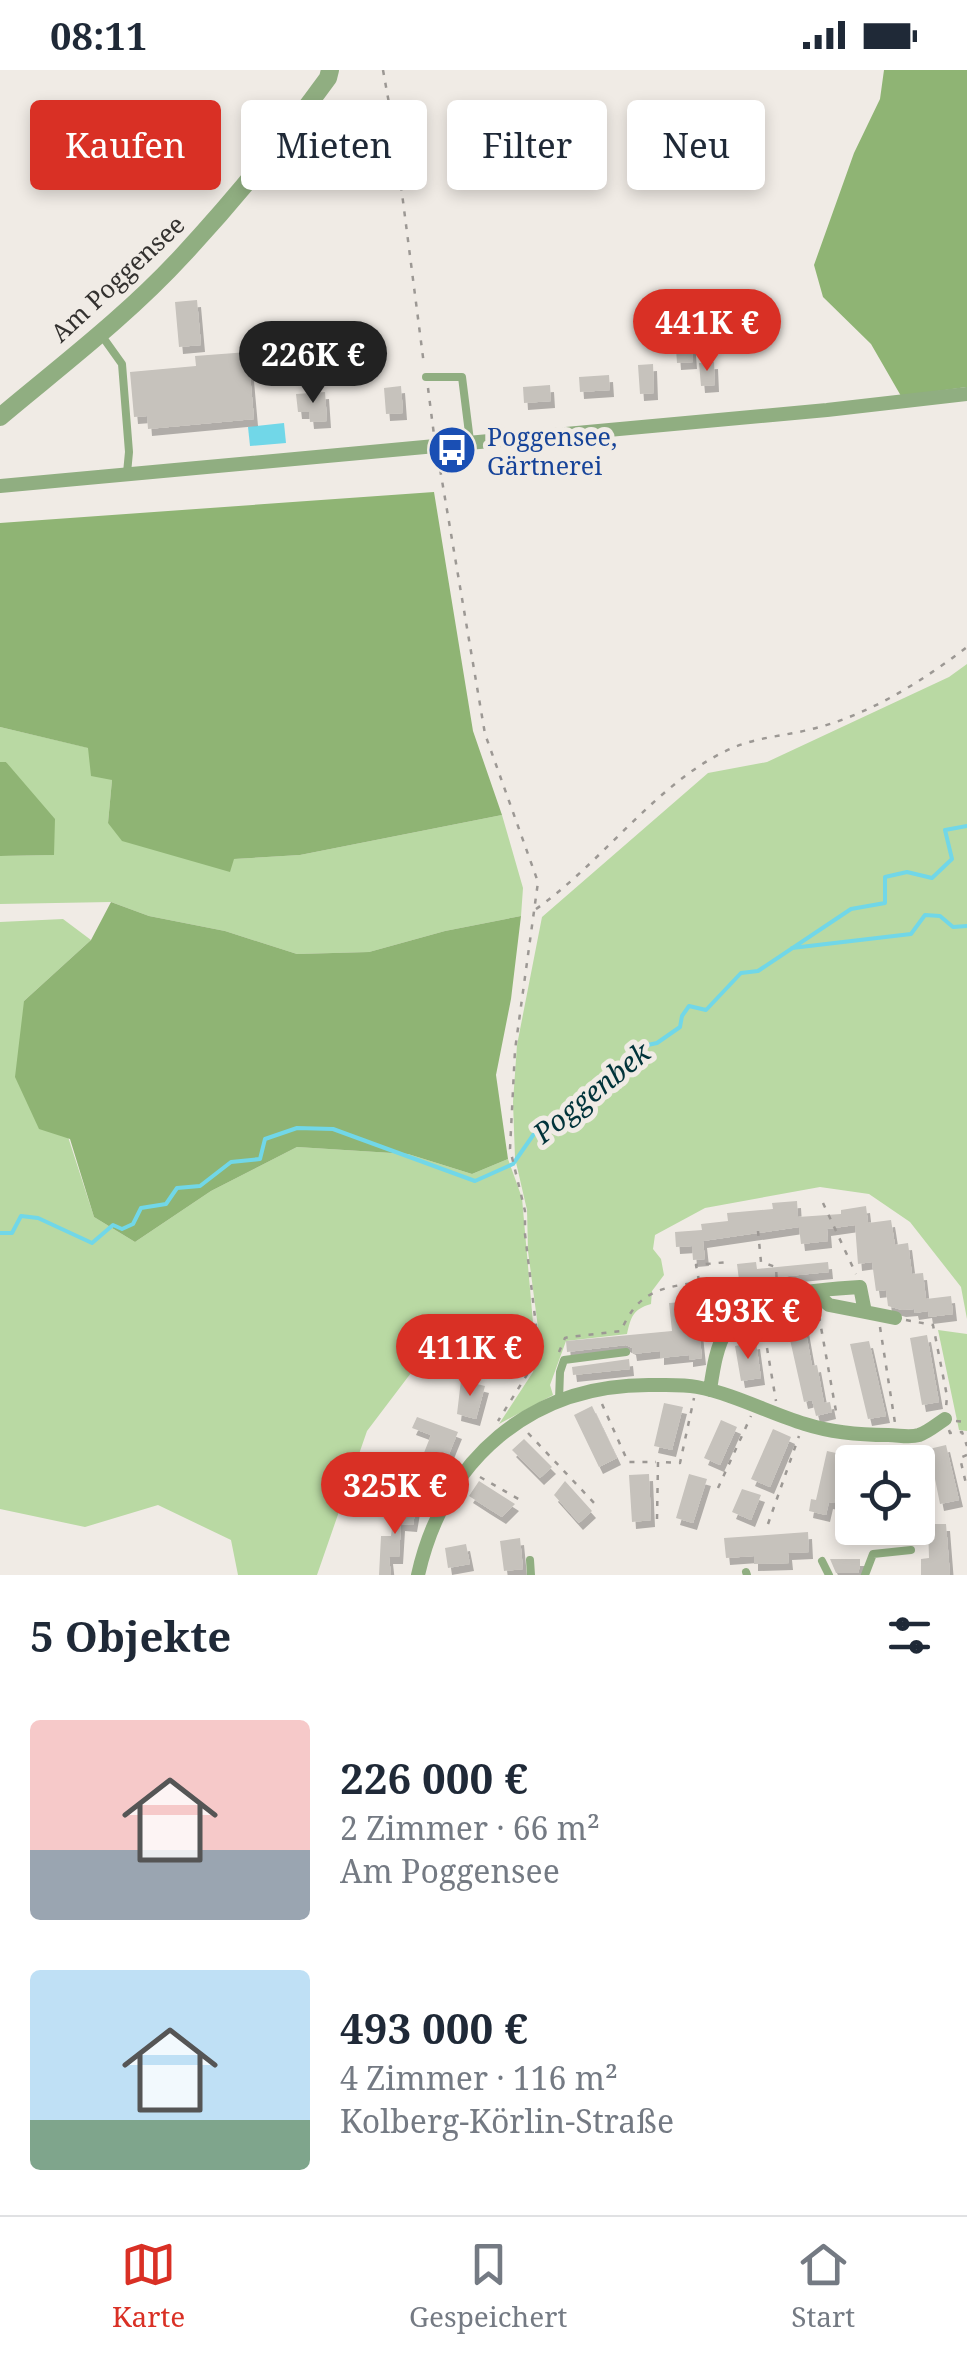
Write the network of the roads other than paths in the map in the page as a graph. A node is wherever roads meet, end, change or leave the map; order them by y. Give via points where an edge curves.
1 (330, 70) edge
2 (98, 333) junction
3 (426, 377) road end
4 (967, 394) edge
5 (0, 417) edge
6 (470, 441) junction
7 (127, 474) junction
8 (0, 486) edge
9 (815, 1293) junction
10 (872, 1314) junction
11 (895, 1318) road end
12 (626, 1352) dead end
13 (703, 1388) junction
14 (559, 1400) junction
15 (945, 1420) road end
16 (910, 1550) dead end
17 (530, 1560) dead end
18 (822, 1561) dead end
19 (418, 1575) edge
20 (531, 1575) edge
21 (829, 1575) edge
22 (866, 1575) edge

1 - 2 street, Am Poggensee via 287,134 182,257
2 - 5 street, Am Poggensee
2 - 7 lane via 122,364
3 - 6 lane via 462,376
4 - 6 street
6 - 7 street
7 - 8 street
9 - 10 street via 828,1306
9 - 10 street via 860,1287
9 - 13 street via 751,1307 728,1326
10 - 11 street
12 - 14 lane via 564,1360
13 - 14 street via 627,1384
13 - 15 street via 848,1434 923,1434
14 - 19 street via 517,1421 466,1468 426,1540
16 - 22 lane via 873,1554
17 - 20 lane
18 - 21 lane

